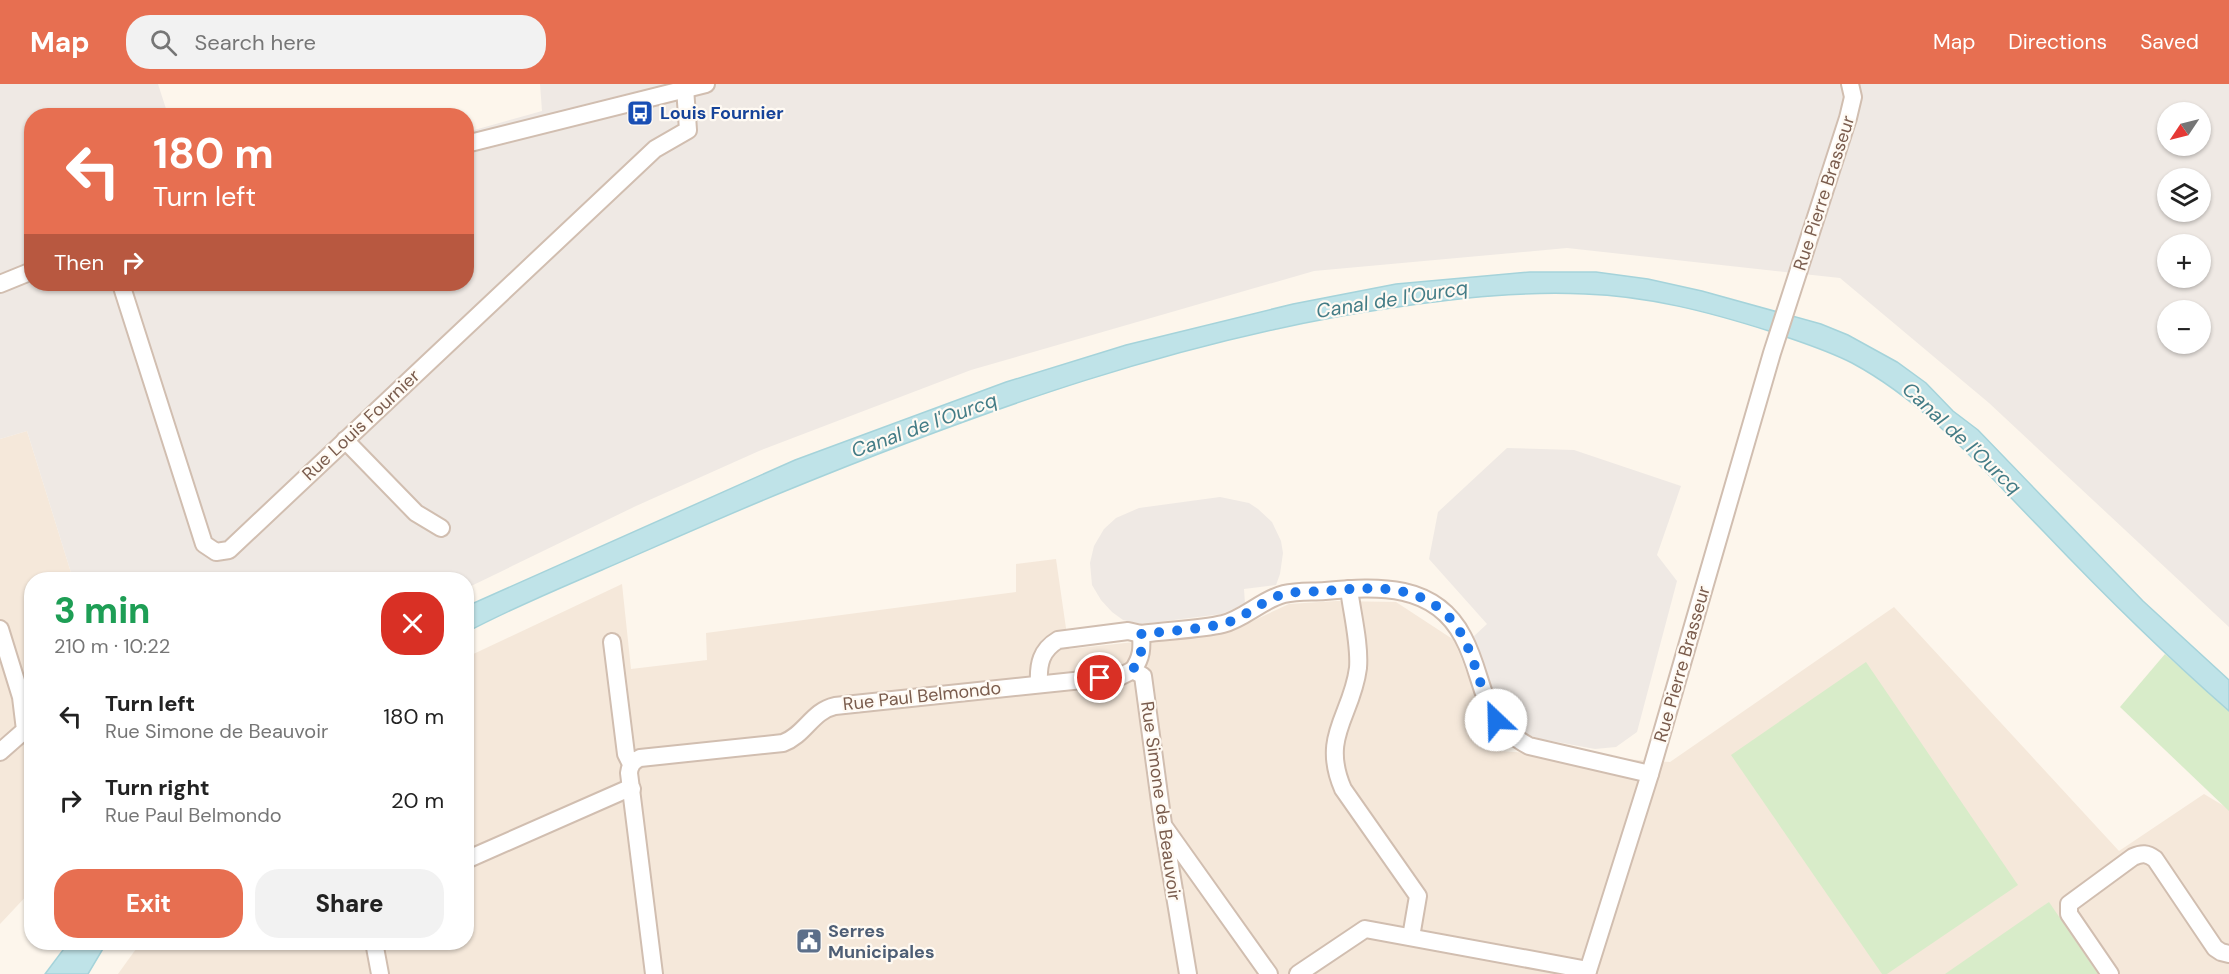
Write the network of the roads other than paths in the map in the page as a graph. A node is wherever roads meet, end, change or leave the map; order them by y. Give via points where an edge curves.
1 (706, 84) edge
2 (1850, 84) edge
3 (685, 88) junction
4 (474, 142) edge
5 (24, 274) edge
6 (0, 284) edge
7 (123, 291) edge
8 (345, 440) junction
9 (441, 528) dead end
10 (1349, 589) junction
11 (0, 629) edge
12 (1141, 634) junction
13 (612, 642) dead end
14 (1133, 670) junction
15 (1039, 683) junction
16 (24, 722) edge
17 (24, 731) edge
18 (0, 752) edge
19 (631, 764) junction
20 (1650, 774) junction
21 (632, 789) junction
22 (1163, 824) junction
23 (474, 856) edge
24 (1411, 937) junction
25 (376, 950) edge
26 (2229, 954) edge
27 (1588, 972) edge
28 (380, 974) edge
29 (654, 974) edge
30 (1188, 974) edge
31 (1269, 974) edge
32 (1298, 974) edge
33 (2110, 974) edge

1 - 3 street
2 - 20 street, Rue Pierre Brasseur via 1853,97 1848,118 1772,353
3 - 4 street
3 - 8 street, Rue Louis Fournier via 688,130 655,149
5 - 6 street
7 - 8 street, Rue Louis Fournier via 204,544 216,552 229,550
8 - 9 street via 416,513
10 - 12 street via 1283,594 1224,624
10 - 20 street via 1413,593 1442,610 1463,637 1489,708 1514,738 1529,746
10 - 24 street via 1358,666 1334,743 1337,774 1418,896
11 - 16 street via 21,697
12 - 14 street via 1140,659
12 - 15 street via 1128,631 1058,640 1043,654
13 - 19 street via 626,754
14 - 15 street, Rue Paul Belmondo via 1121,676
14 - 22 street, Rue Simone de Beauvoir via 1143,676
15 - 19 street, Rue Paul Belmondo via 835,706 818,713 798,735 783,743 640,758
17 - 18 street
19 - 21 street
20 - 27 street, Rue Pierre Brasseur
21 - 23 street
21 - 29 street
22 - 30 street, Rue Simone de Beauvoir
22 - 31 street
24 - 27 street
24 - 32 street via 1365,929
25 - 28 street
26 - 33 street via 2215,948 2155,860 2141,853 2069,904 2069,914

